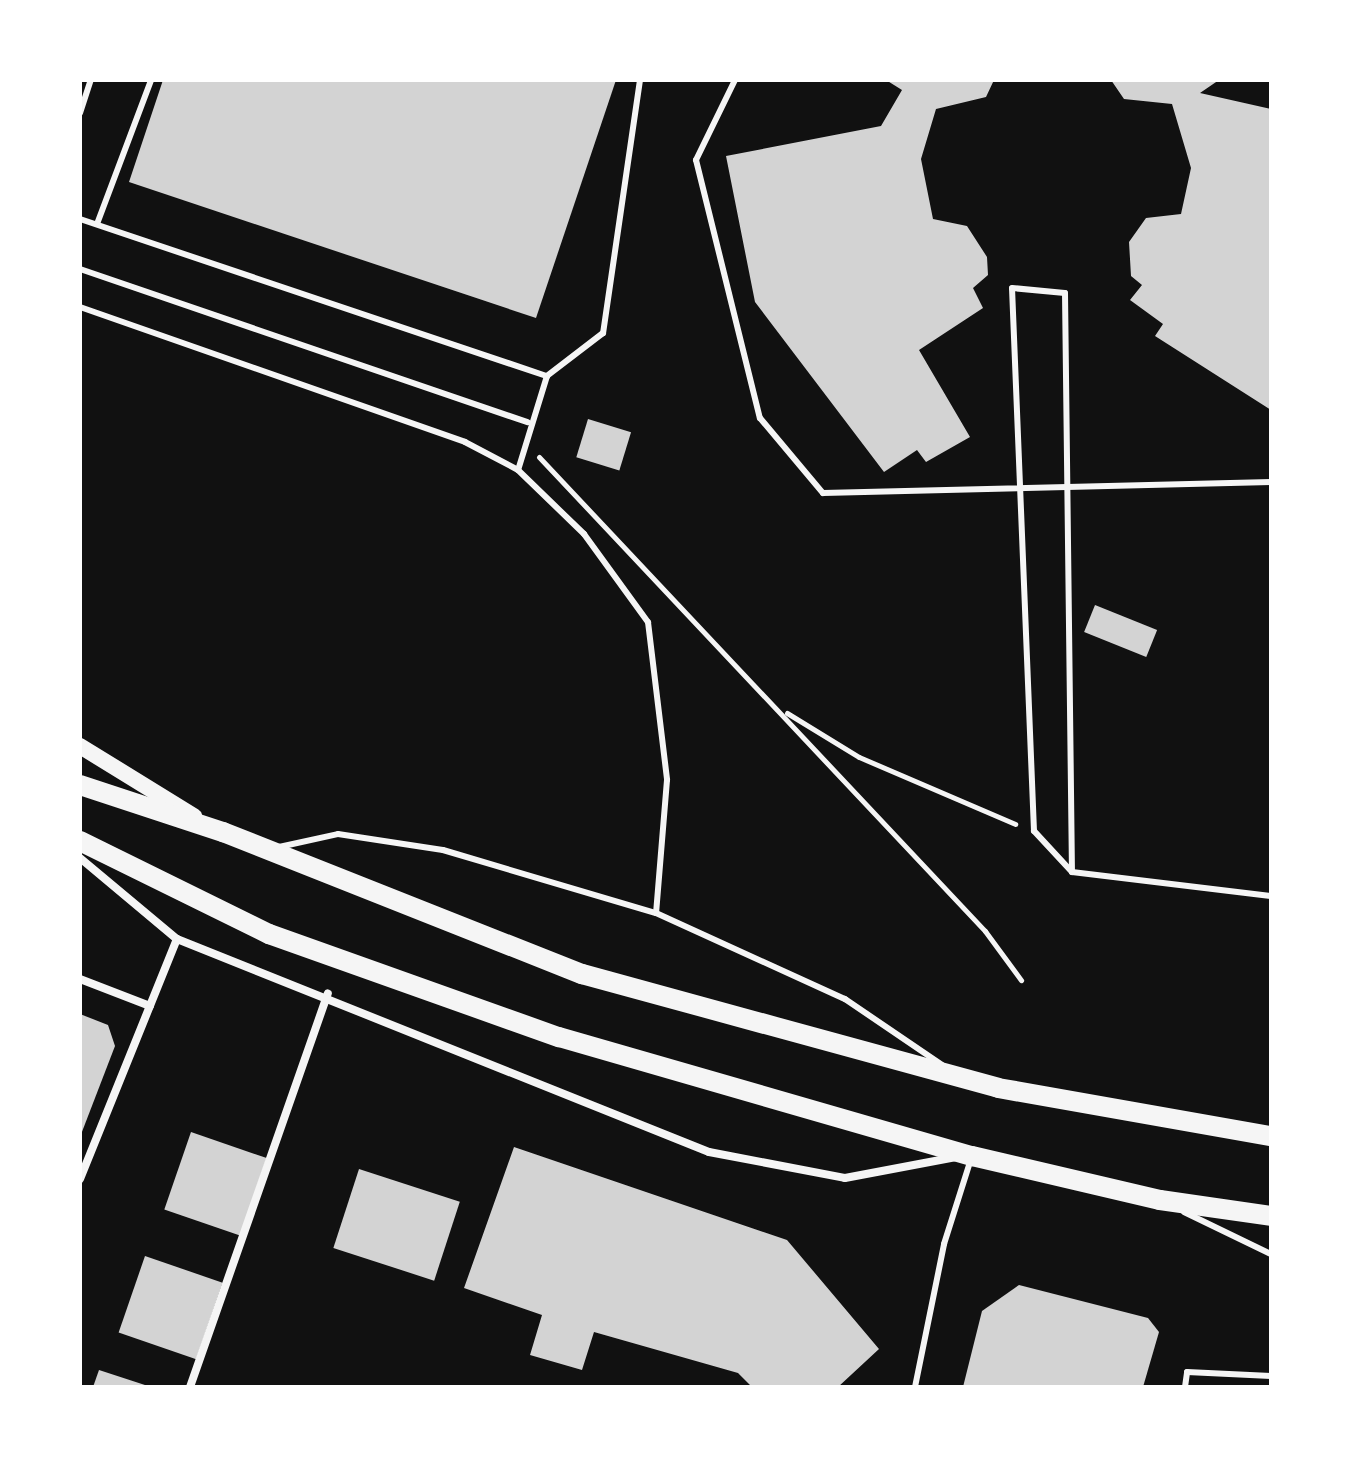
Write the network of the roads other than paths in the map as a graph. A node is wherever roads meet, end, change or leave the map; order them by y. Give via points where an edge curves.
1 (91, 80) edge
2 (151, 80) edge
3 (640, 80) edge
4 (735, 80) edge
5 (80, 113) edge
6 (80, 219) edge
7 (97, 224) junction
8 (80, 269) edge
9 (80, 307) edge
10 (547, 376) junction
11 (528, 422) junction
12 (518, 470) junction
13 (1271, 482) edge
14 (1071, 489) junction
15 (1021, 491) junction
16 (80, 746) edge
17 (80, 785) edge
18 (223, 832) junction
19 (80, 841) edge
20 (268, 849) junction
21 (80, 858) edge
22 (1072, 872) junction
23 (1271, 896) edge
24 (656, 913) junction
25 (177, 939) junction
26 (80, 979) edge
27 (328, 994) junction
28 (150, 1006) junction
29 (958, 1076) junction
30 (1271, 1136) edge
31 (971, 1156) junction
32 (80, 1179) edge
33 (1160, 1200) junction
34 (1271, 1216) edge
35 (1271, 1254) edge
36 (1271, 1376) edge
37 (190, 1387) edge
38 (915, 1387) edge
39 (1185, 1387) edge

1 - 5 lane
2 - 7 lane
3 - 10 lane via 603,333
4 - 15 lane via 696,160 760,418 823,493
6 - 7 lane
7 - 10 lane
8 - 11 lane
9 - 12 lane via 465,442
10 - 11 lane
11 - 12 lane
12 - 24 lane via 584,534 648,622 667,780
13 - 14 lane
14 - 15 lane
14 - 15 lane via 1065,293 1012,288
14 - 22 lane
15 - 22 lane via 1034,831
16 - 18 main road
17 - 18 main road
18 - 20 main road
19 - 31 main road via 269,934 545,1032
20 - 24 lane via 338,834 443,850
20 - 29 main road via 582,974
21 - 25 street
22 - 23 lane
24 - 29 lane via 845,999
25 - 27 street
25 - 28 street
26 - 28 street
27 - 31 street via 709,1152 845,1178
27 - 37 street
28 - 32 street
29 - 30 main road
31 - 33 main road
31 - 38 lane via 944,1244
33 - 34 main road
33 - 35 lane
36 - 39 lane via 1187,1372

